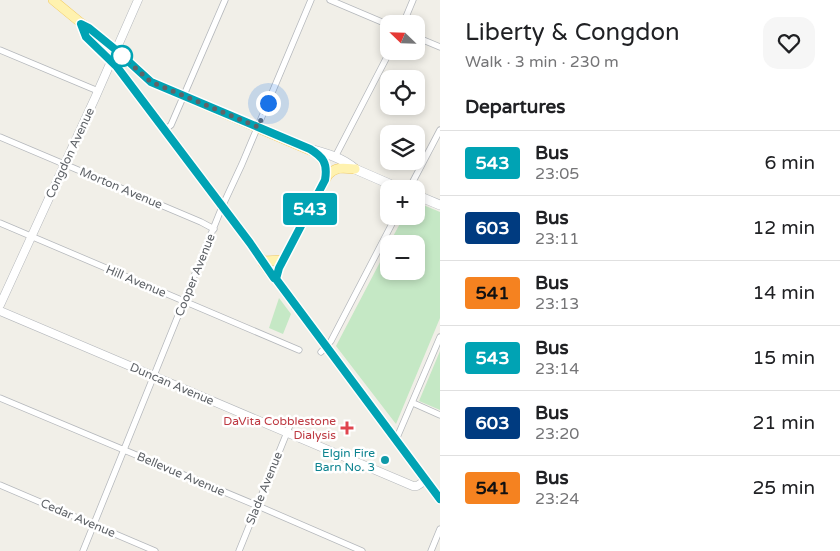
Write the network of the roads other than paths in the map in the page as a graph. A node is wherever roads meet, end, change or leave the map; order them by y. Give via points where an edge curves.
1 (53, 0) edge
2 (138, 0) edge
3 (225, 0) edge
4 (311, 0) edge
5 (330, 0) edge
6 (413, 0) edge
7 (407, 15) edge
8 (380, 21) edge
9 (82, 27) junction
10 (425, 41) edge
11 (440, 47) edge
12 (0, 50) edge
13 (116, 50) junction
14 (385, 60) edge
15 (111, 62) junction
16 (151, 82) junction
17 (98, 91) junction
18 (184, 96) junction
19 (258, 127) junction
20 (164, 130) junction
21 (440, 130) edge
22 (0, 136) edge
23 (310, 149) junction
24 (335, 157) junction
25 (64, 164) junction
26 (355, 168) junction
27 (325, 180) junction
28 (381, 180) edge
29 (414, 180) edge
30 (425, 199) edge
31 (440, 205) edge
32 (222, 207) junction
33 (0, 223) edge
34 (391, 225) edge
35 (214, 228) junction
36 (31, 236) junction
37 (283, 260) junction
38 (262, 261) junction
39 (276, 279) junction
40 (184, 301) junction
41 (0, 305) edge
42 (0, 311) edge
43 (440, 336) edge
44 (323, 349) junction
45 (300, 350) dead end
46 (154, 376) junction
47 (0, 398) edge
48 (412, 402) junction
49 (440, 415) edge
50 (288, 429) junction
51 (396, 440) junction
52 (124, 451) junction
53 (426, 480) junction
54 (0, 485) edge
55 (440, 499) edge
56 (258, 506) junction
57 (94, 525) junction
58 (440, 529) edge
59 (83, 551) edge
60 (156, 551) edge
61 (239, 551) edge
62 (362, 551) edge
63 (431, 551) edge

1 - 9 main road
2 - 13 street, Congdon Avenue
3 - 18 street
4 - 19 street, Cooper Avenue
5 - 8 street
6 - 7 street
9 - 13 main road via 89,28
9 - 15 main road via 86,37
10 - 11 street
12 - 17 street
13 - 15 street, Congdon Avenue
13 - 16 main road
14 - 24 street
15 - 16 main road
15 - 17 street, Congdon Avenue
15 - 20 main road
16 - 18 main road
17 - 25 street, Congdon Avenue
18 - 19 main road
18 - 20 street via 171,125
19 - 23 main road
19 - 32 street, Cooper Avenue
20 - 32 main road
21 - 29 street
22 - 25 street, Morton Avenue
23 - 24 main road
23 - 27 main road via 323,160
24 - 26 main road
25 - 35 street, Morton Avenue
25 - 36 street, Congdon Avenue
26 - 27 main road via 337,168
26 - 28 main road
27 - 37 main road
30 - 31 main road
32 - 35 street, Cooper Avenue
32 - 38 main road
33 - 36 street, Hill Avenue
34 - 44 street via 331,341
35 - 40 street, Cooper Avenue
36 - 40 street, Hill Avenue
36 - 41 street, Congdon Avenue
37 - 38 main road
37 - 39 main road
38 - 39 main road
39 - 44 main road
40 - 45 street, Hill Avenue
40 - 46 street, Cooper Avenue
42 - 46 street, Duncan Avenue
43 - 48 street
44 - 51 main road
46 - 50 street, Duncan Avenue
46 - 52 street, Cooper Avenue
47 - 52 street, Bellevue Avenue
48 - 49 street
48 - 51 street
50 - 53 street, Duncan Avenue via 412,486
50 - 56 street, Slade Avenue
51 - 53 main road
52 - 56 street, Bellevue Avenue
52 - 57 street, Cooper Avenue
53 - 55 main road
54 - 57 street, Cedar Avenue
56 - 61 street, Slade Avenue
56 - 62 street, Bellevue Avenue
57 - 59 street, Cooper Avenue
57 - 60 street, Cedar Avenue
58 - 63 street

